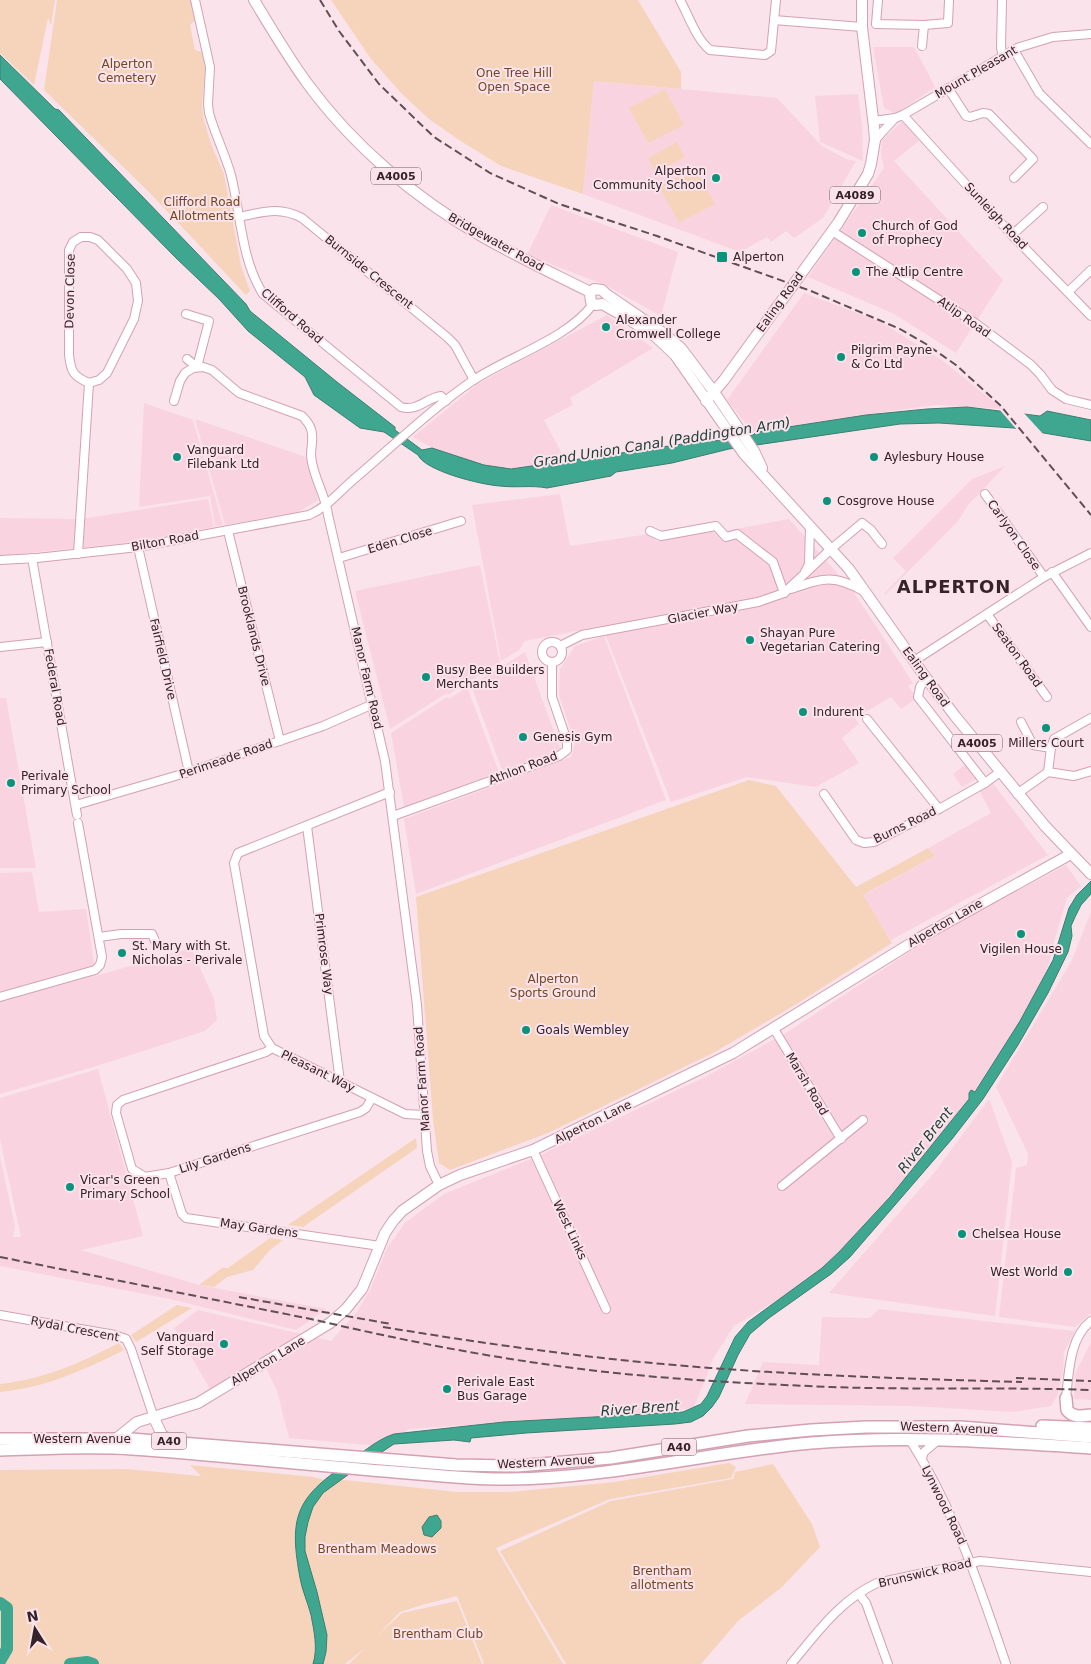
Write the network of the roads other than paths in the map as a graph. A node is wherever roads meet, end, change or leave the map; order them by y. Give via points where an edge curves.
1 (195, 0) edge
2 (254, 0) edge
3 (680, 0) edge
4 (776, 0) edge
5 (862, 0) edge
6 (878, 0) edge
7 (949, 0) edge
8 (1002, 0) edge
9 (774, 20) junction
10 (924, 25) junction
11 (862, 27) junction
12 (1091, 34) edge
13 (922, 46) dead end
14 (1014, 50) junction
15 (1003, 56) junction
16 (948, 88) junction
17 (903, 115) junction
18 (895, 118) junction
19 (874, 121) junction
20 (875, 140) junction
21 (1091, 144) edge
22 (1014, 178) dead end
23 (1043, 207) dead end
24 (239, 217) junction
25 (832, 231) junction
26 (1012, 235) junction
27 (1091, 270) edge
28 (590, 292) junction
29 (1068, 292) junction
30 (600, 301) junction
31 (186, 314) dead end
32 (1091, 316) edge
33 (187, 359) dead end
34 (197, 367) junction
35 (474, 380) junction
36 (89, 383) junction
37 (177, 392) junction
38 (714, 392) junction
39 (185, 396) dead end
40 (174, 401) dead end
41 (446, 401) junction
42 (706, 401) junction
43 (1091, 405) edge
44 (723, 421) junction
45 (736, 435) junction
46 (985, 494) dead end
47 (327, 505) junction
48 (461, 521) dead end
49 (810, 526) junction
50 (228, 531) junction
51 (650, 531) dead end
52 (882, 544) dead end
53 (138, 547) junction
54 (831, 549) junction
55 (1091, 553) edge
56 (78, 554) junction
57 (32, 558) junction
58 (338, 558) junction
59 (0, 560) edge
60 (1052, 572) junction
61 (803, 576) junction
62 (1044, 577) junction
63 (785, 592) junction
64 (868, 595) junction
65 (987, 614) junction
66 (1091, 627) edge
67 (47, 642) junction
68 (560, 646) junction
69 (0, 647) edge
70 (914, 661) junction
71 (552, 662) junction
72 (926, 678) junction
73 (1047, 697) dead end
74 (373, 704) junction
75 (1091, 718) edge
76 (867, 719) dead end
77 (1021, 722) dead end
78 (280, 741) junction
79 (1051, 748) junction
80 (1091, 771) edge
81 (189, 772) junction
82 (1000, 772) junction
83 (1048, 772) junction
84 (985, 782) junction
85 (390, 792) junction
86 (824, 794) dead end
87 (1017, 794) junction
88 (76, 805) junction
89 (938, 809) junction
90 (393, 816) junction
91 (307, 826) junction
92 (1071, 854) junction
93 (1089, 869) edge
94 (99, 937) junction
95 (155, 941) dead end
96 (0, 998) edge
97 (774, 1029) junction
98 (272, 1048) junction
99 (340, 1082) junction
100 (372, 1098) junction
101 (424, 1115) junction
102 (863, 1120) dead end
103 (841, 1139) junction
104 (533, 1150) junction
105 (169, 1173) junction
106 (439, 1185) junction
107 (782, 1186) dead end
108 (380, 1246) junction
109 (606, 1309) dead end
110 (0, 1314) edge
111 (1091, 1321) edge
112 (1066, 1398) joint
113 (1091, 1415) edge
114 (154, 1418) junction
115 (960, 1427) junction
116 (1091, 1428) edge
117 (1091, 1437) edge
118 (116, 1439) junction
119 (0, 1440) edge
120 (910, 1440) junction
121 (937, 1441) junction
122 (175, 1442) junction
123 (1014, 1443) junction
124 (1091, 1448) edge
125 (0, 1450) edge
126 (1091, 1454) edge
127 (922, 1458) junction
128 (971, 1562) junction
129 (1091, 1572) edge
130 (859, 1594) junction
131 (791, 1664) edge
132 (888, 1664) edge
133 (1006, 1664) edge

1 - 24 street, Clifford Road via 210,67 209,113 227,163
2 - 28 main road, Bridgewater Road / A4005 via 308,84 334,117 392,174 481,236
3 - 9 street via 710,50 769,54
4 - 9 street
5 - 11 main road, A4089
6 - 10 street via 876,24
7 - 10 street via 948,23
8 - 15 street
9 - 11 street
10 - 13 street
11 - 19 main road, A4089
12 - 14 street, Mount Pleasant via 1053,37
14 - 15 street, Mount Pleasant
14 - 21 street via 1039,93
15 - 16 street, Mount Pleasant
16 - 17 street, Mount Pleasant
16 - 22 street via 966,116 989,114 1032,159
17 - 18 street, Mount Pleasant
17 - 26 street, Sunleigh Road
18 - 19 street, Mount Pleasant
18 - 20 street, Mount Pleasant
19 - 20 main road, Ealing Road / A4089
20 - 25 main road, Ealing Road / A4089 via 868,174
23 - 26 street
24 - 35 street, Burnside Crescent via 277,210 302,218 448,337
24 - 41 street, Clifford Road via 248,263 263,294 400,407 415,408 441,396
25 - 38 main road, Ealing Road / A4089
25 - 43 street, Atlip Road via 975,323 1030,364 1052,390 1066,400
26 - 29 street, Sunleigh Road
27 - 29 street
28 - 30 main road via 590,299
28 - 30 main road via 600,289
29 - 32 street, Sunleigh Road
30 - 35 street via 551,338
30 - 38 main road, A4005 via 663,333 681,348
30 - 42 main road, A4005 via 659,339 675,355
31 - 34 street via 209,321
33 - 34 street
34 - 37 street via 185,373
34 - 47 street, Manor Farm Road via 212,370 239,393 302,416 308,422 313,441 311,455
35 - 41 street
36 - 36 street, Devon Close via 71,370 69,250 73,242 90,236 127,269 136,283 138,301 134,319 107,373
36 - 56 street
37 - 39 street
37 - 40 street
38 - 42 main road, A4089
38 - 44 main road via 714,403
38 - 45 main road, Ealing Road / A4005
41 - 47 street
42 - 44 main road, Ealing Road / A4005
44 - 45 main road, Ealing Road / A4005
45 - 49 main road, Ealing Road / A4005 via 765,476
46 - 62 street, Carlyon Close
47 - 50 street, Bilton Road via 299,518
47 - 58 street, Manor Farm Road
48 - 58 street, Eden Close
49 - 54 main road, Ealing Road / A4005
49 - 61 street via 809,564
50 - 53 street, Bilton Road
50 - 78 street, Brooklands Drive
51 - 63 street via 661,536 716,526 726,537 737,534 773,562
52 - 54 street, Glacier Way via 862,523
53 - 56 street, Bilton Road
53 - 81 street, Fairfield Drive
54 - 61 street, Glacier Way
54 - 64 main road, Ealing Road / A4005
55 - 60 street
56 - 57 street, Bilton Road
57 - 59 street, Bilton Road
57 - 67 street, Federal Road
58 - 74 street, Manor Farm Road
60 - 62 street
60 - 66 street
61 - 63 street, Glacier Way
62 - 65 street
63 - 64 street via 831,579 845,582
63 - 68 street, Glacier Way via 758,602 582,635
64 - 70 main road, Ealing Road / A4005
65 - 70 street
65 - 73 street, Seaton Road
67 - 69 street
67 - 88 street, Federal Road
68 - 71 street via 560,657
68 - 71 street via 549,642 543,647 544,658
70 - 72 main road, Ealing Road / A4005
71 - 90 street, Athlon Road via 552,697 568,741 567,750 559,756
72 - 82 main road, Ealing Road / A4005
72 - 84 street via 918,697
74 - 78 street, Perimeade Road
74 - 85 street, Manor Farm Road
75 - 79 street via 1057,736
76 - 89 street
77 - 79 street via 1033,744
78 - 81 street, Perimeade Road
79 - 83 street
80 - 83 street via 1074,776
81 - 88 street, Perimeade Road
82 - 84 street, Burns Road
82 - 87 main road, Ealing Road / A4005
83 - 87 street
84 - 89 street, Burns Road
85 - 90 street, Manor Farm Road
85 - 91 street, Pleasant Way
86 - 89 street, Burns Road via 856,840 864,843 874,842
87 - 92 main road, Ealing Road / A4005
88 - 94 street, Federal Road
90 - 101 street, Manor Farm Road via 417,1005
91 - 98 street, Pleasant Way via 238,853 234,863 264,1036
91 - 99 street, Primrose Way
92 - 93 main road, Ealing Road / A4005
92 - 97 main road, Alperton Lane via 920,937
94 - 95 street via 141,933 152,934
94 - 96 street, Federal Road via 102,958 95,970
97 - 103 street, Marsh Road
97 - 104 main road, Alperton Lane via 699,1071
98 - 99 street, Pleasant Way
98 - 105 street, Lily Gardens via 123,1100 117,1105 116,1113 132,1168 145,1177
99 - 100 street, Pleasant Way
100 - 101 street, Pleasant Way via 405,1114
100 - 105 street, Lily Gardens via 360,1112
101 - 106 street, Manor Farm Road via 430,1166
102 - 103 street
103 - 107 street
104 - 106 main road, Alperton Lane
104 - 109 street, West Links
105 - 108 street, May Gardens via 186,1218
106 - 108 main road, Alperton Lane via 402,1211
108 - 114 main road, Alperton Lane via 362,1289 330,1323 198,1403
110 - 114 street, Rydal Crescent via 126,1339
111 - 112 street via 1083,1328 1072,1353
112 - 113 highway via 1068,1412 1076,1416
114 - 118 main road, Alperton Lane via 137,1422
114 - 122 main road via 158,1431
115 - 116 highway, A40 via 991,1424
115 - 117 highway, Western Avenue / A40
115 - 122 highway, Western Avenue / A40 via 811,1430 748,1436 612,1458 517,1466 456,1465
118 - 119 highway, Western Avenue / A40
118 - 122 highway, Western Avenue / A40
120 - 121 highway, Western Avenue / A40
120 - 125 highway, Western Avenue / A40 via 804,1444 610,1472 510,1479 128,1449
120 - 127 street, Lynwood Road
121 - 123 highway, Western Avenue / A40
121 - 127 street, Lynwood Road via 928,1447
123 - 124 highway, Western Avenue / A40
123 - 126 highway, A40
127 - 128 street, Lynwood Road
128 - 129 street, Brunswick Road
128 - 130 street, Brunswick Road via 877,1583
128 - 133 street, Lynwood Road
130 - 131 street, Brunswick Road via 830,1618
130 - 132 street via 866,1603

